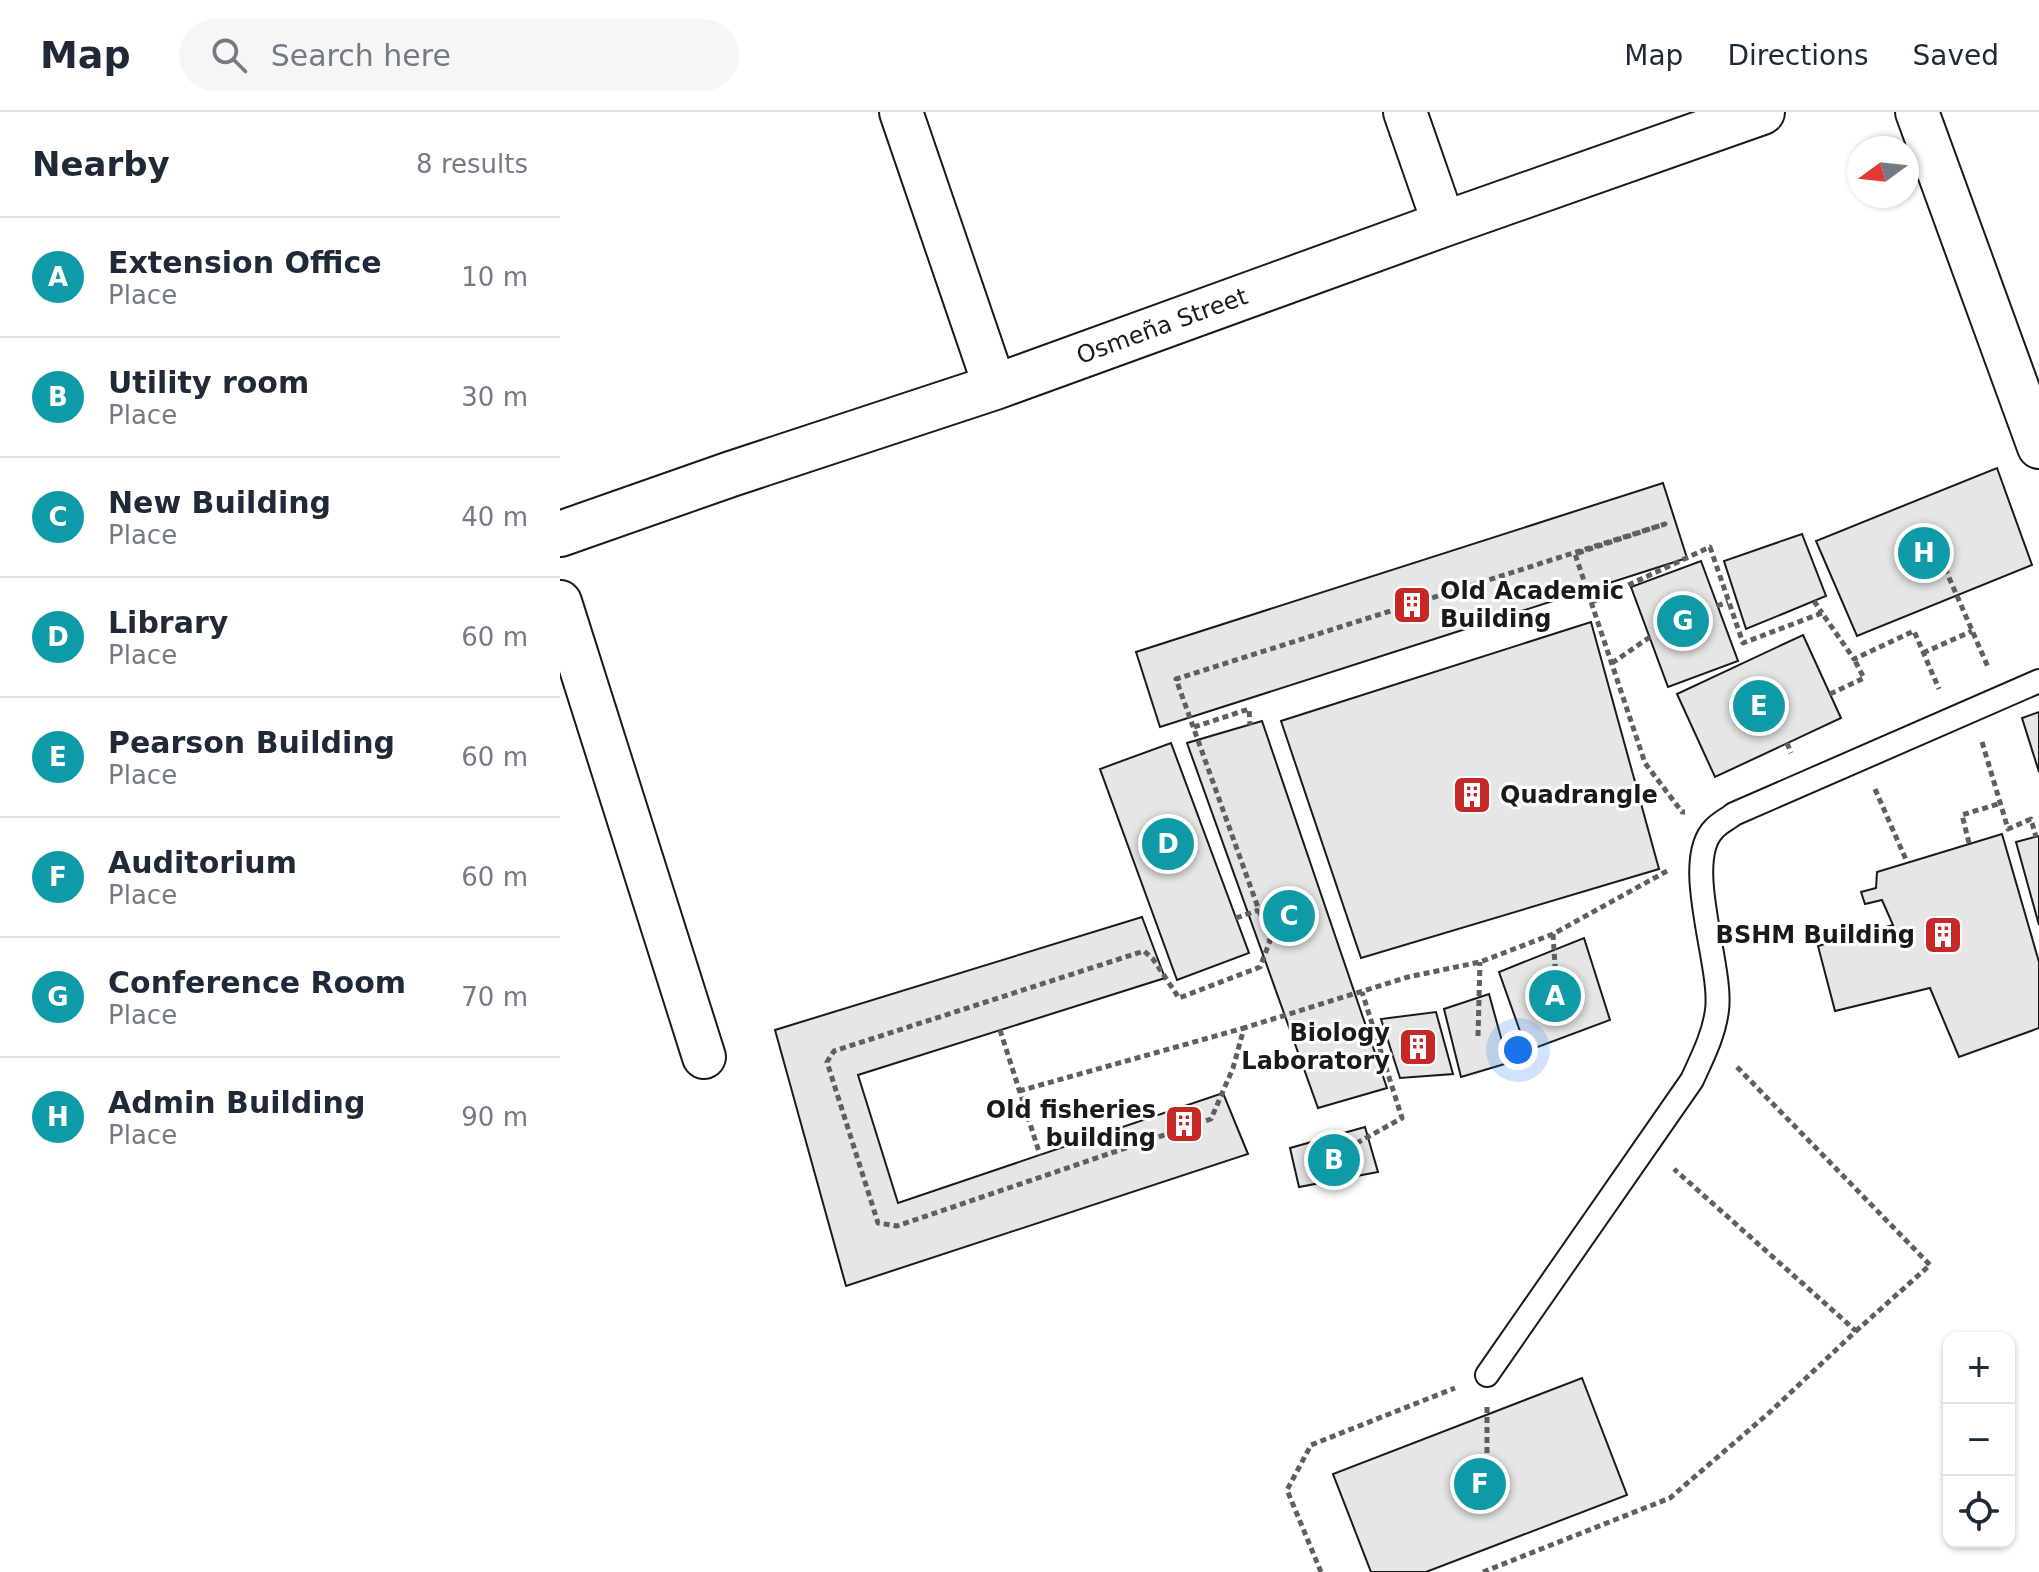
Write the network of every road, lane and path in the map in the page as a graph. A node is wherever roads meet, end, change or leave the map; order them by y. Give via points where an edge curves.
1 (901, 112) edge
2 (1405, 112) edge
3 (1762, 112) edge
4 (1917, 112) edge
5 (1444, 224) junction
6 (995, 387) junction
7 (2039, 447) edge
8 (560, 534) edge
9 (1937, 550) dead end
10 (1814, 601) dead end
11 (560, 602) edge
12 (1592, 602) junction
13 (1728, 602) junction
14 (1717, 606) dead end
15 (1822, 613) junction
16 (1972, 631) junction
17 (1650, 637) dead end
18 (1923, 653) junction
19 (1854, 659) junction
20 (1612, 663) junction
21 (2039, 681) edge
22 (1830, 694) dead end
23 (2002, 698) junction
24 (1973, 710) junction
25 (1951, 719) junction
26 (1250, 725) dead end
27 (1194, 727) junction
28 (1862, 758) junction
29 (2001, 803) junction
30 (1734, 814) junction
31 (2036, 837) dead end
32 (1969, 843) dead end
33 (1705, 846) junction
34 (1907, 862) dead end
35 (1259, 910) junction
36 (1236, 918) dead end
37 (1553, 934) junction
38 (1480, 962) junction
39 (1362, 992) junction
40 (1557, 997) dead end
41 (1244, 1028) junction
42 (1000, 1030) dead end
43 (1478, 1036) dead end
44 (1709, 1039) junction
45 (704, 1057) dead end
46 (1019, 1091) junction
47 (1647, 1144) junction
48 (1339, 1153) dead end
49 (1040, 1155) dead end
50 (1856, 1331) junction
51 (1487, 1375) junction
52 (1487, 1481) dead end
53 (1321, 1572) edge
54 (1483, 1572) edge

1 - 6 street
2 - 5 street
3 - 5 highway, Osmeña Street
4 - 7 street
5 - 6 highway, Osmeña Street
6 - 8 highway, Osmeña Street
9 - 16 path
10 - 15 path
11 - 45 street
12 - 13 path via 1710,547
12 - 20 path
12 - 27 path via 1575,554 1665,524 1176,679
13 - 14 path
13 - 15 path via 1743,643
15 - 19 path
16 - 18 path
16 - 23 path
17 - 20 path
18 - 19 path via 1914,631
18 - 25 path
19 - 22 path via 1864,678
20 - 30 path via 1645,763 1682,812
21 - 23 lane
23 - 24 lane
24 - 25 lane
24 - 29 path
25 - 28 lane
26 - 27 path via 1249,709
27 - 35 path
28 - 30 lane
28 - 34 path
29 - 31 path via 2008,829 2031,819
29 - 32 path via 1962,815
30 - 33 lane via 1712,830
33 - 37 path
33 - 44 lane via 1701,884 1718,1009
35 - 36 path
35 - 41 path via 1270,941 1260,967 1179,998 1144,951 834,1051 827,1062 878,1223 897,1226 1211,1119
37 - 38 path
37 - 40 path
38 - 39 path
38 - 43 path
39 - 41 path
39 - 48 path via 1402,1118
41 - 46 path
42 - 46 path
44 - 47 lane via 1692,1080
44 - 50 path via 1930,1265
46 - 49 path
47 - 50 path
47 - 51 lane
50 - 54 path via 1670,1498
51 - 52 path
51 - 53 path via 1311,1445 1287,1490

